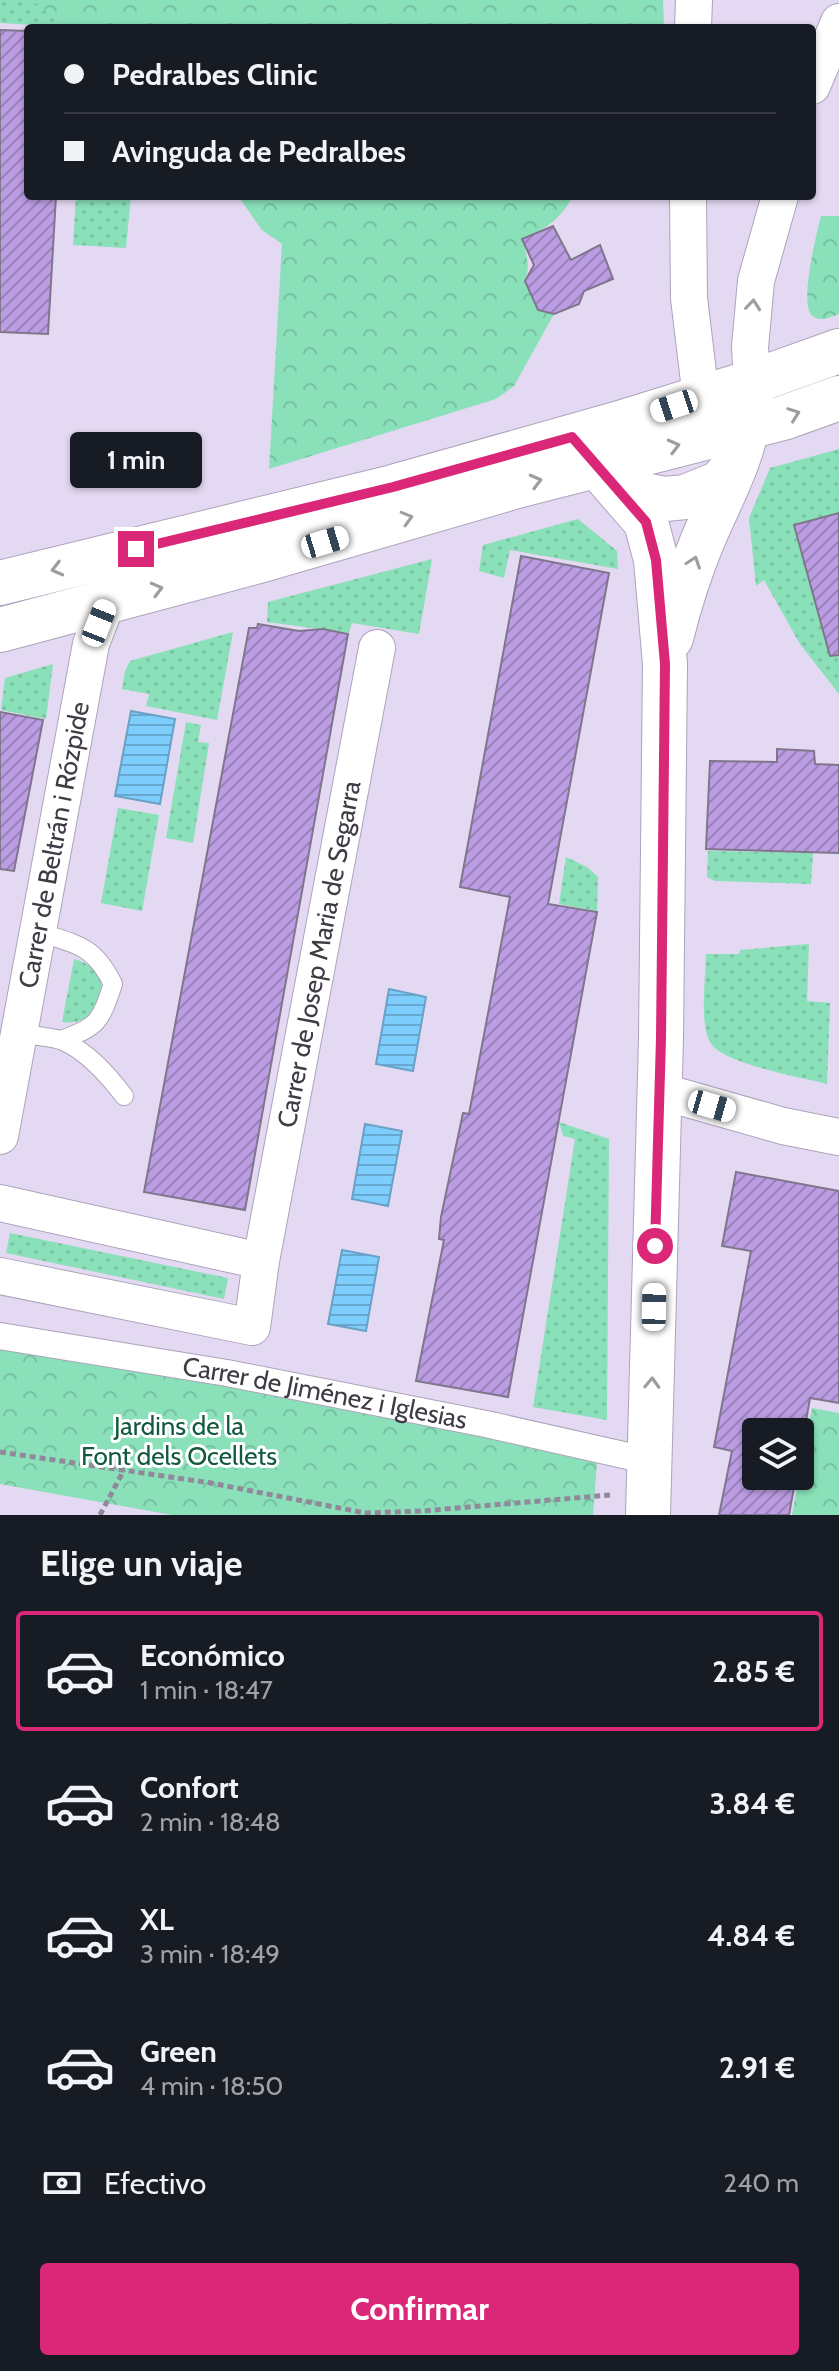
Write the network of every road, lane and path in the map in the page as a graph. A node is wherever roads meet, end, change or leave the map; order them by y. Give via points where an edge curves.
1 (694, 0) edge
2 (839, 22) edge
3 (693, 24) edge
4 (816, 77) edge
5 (688, 200) edge
6 (779, 200) edge
7 (839, 351) edge
8 (752, 382) junction
9 (701, 398) junction
10 (839, 398) edge
11 (744, 443) junction
12 (585, 451) junction
13 (114, 554) junction
14 (0, 583) edge
15 (107, 602) junction
16 (0, 630) edge
17 (377, 648) dead end
18 (665, 664) junction
19 (37, 932) junction
20 (19, 1032) junction
21 (61, 1040) junction
22 (660, 1091) junction
23 (124, 1096) dead end
24 (0, 1136) edge
25 (839, 1137) edge
26 (0, 1203) edge
27 (261, 1261) junction
28 (0, 1276) edge
29 (0, 1336) edge
30 (0, 1452) edge
31 (650, 1461) junction
32 (124, 1470) junction
33 (635, 1505) edge
34 (100, 1515) edge

1 - 3 street
2 - 4 street
5 - 9 street via 689,298
8 -> 6 street via 752,305
7 - 8 street
8 - 9 street
8 - 11 street
9 -> 12 street
11 -> 10 street via 783,418
11 - 12 street via 720,483 665,499 643,495
18 -> 11 street via 700,546
12 - 13 street via 393,487
15 -> 12 street
12 - 18 street via 646,522 656,560
13 -> 14 street
13 - 15 street, Carrer de Beltrán i Rózpide
15 - 16 street
15 - 19 street, Carrer de Beltrán i Rózpide via 91,644
17 - 27 street, Carrer de Josep Maria de Segarra
18 - 22 street
19 - 20 street, Carrer de Beltrán i Rózpide
19 - 21 lane via 81,945 103,964 113,984 103,1015 89,1030
20 - 21 lane
20 - 24 street, Carrer de Beltrán i Rózpide
21 - 23 lane via 89,1057
22 - 25 street
31 -> 22 street
26 - 27 street
27 - 28 street via 252,1327
29 - 31 street, Carrer de Jiménez i Iglesias via 240,1375
30 - 32 path
31 - 33 street
32 - 33 path via 365,1513
32 - 34 path

